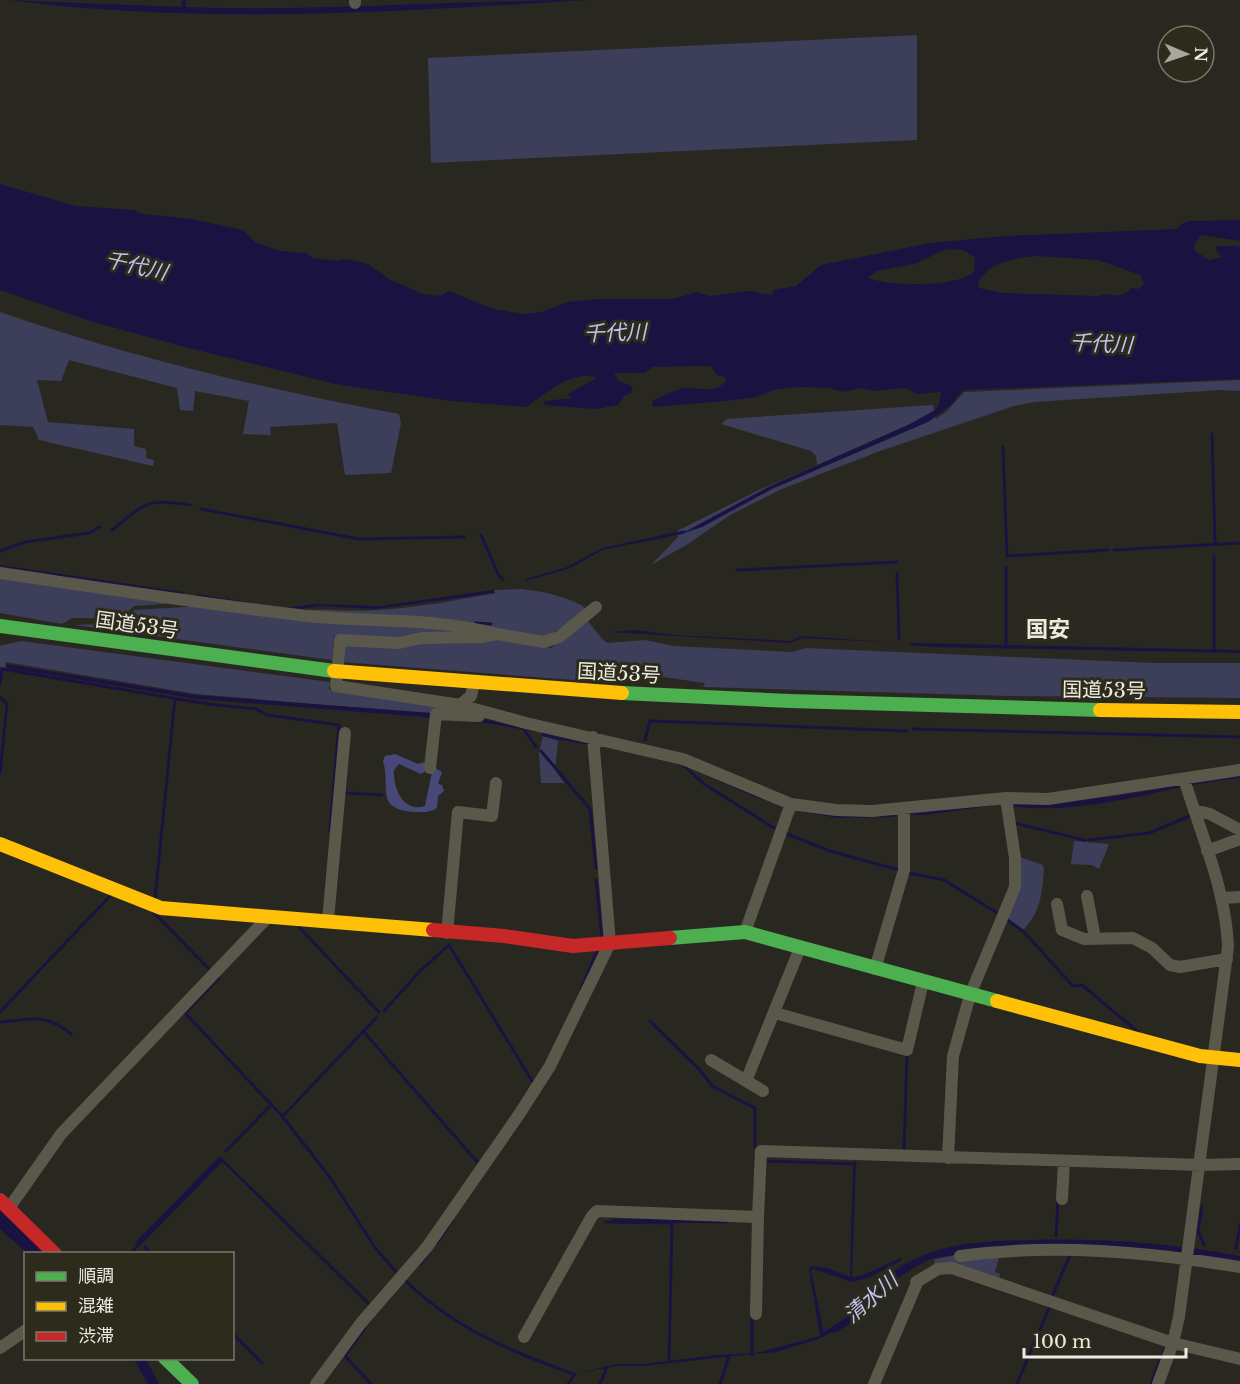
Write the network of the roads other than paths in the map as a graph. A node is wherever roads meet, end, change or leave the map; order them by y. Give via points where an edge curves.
1 (0, 573) edge
2 (596, 607) dead end
3 (0, 627) edge
4 (497, 634) junction
5 (337, 672) junction
6 (474, 683) junction
7 (460, 705) junction
8 (1240, 712) edge
9 (516, 720) junction
10 (345, 733) dead end
11 (593, 737) junction
12 (430, 768) dead end
13 (1240, 770) edge
14 (1184, 779) junction
15 (496, 783) dead end
16 (1006, 798) junction
17 (790, 804) junction
18 (904, 809) junction
19 (1194, 810) junction
20 (1240, 830) edge
21 (1240, 839) edge
22 (0, 844) edge
23 (1207, 851) junction
24 (1087, 896) dead end
25 (1240, 897) edge
26 (1221, 898) junction
27 (1057, 904) dead end
28 (268, 916) junction
29 (328, 920) junction
30 (745, 932) junction
31 (447, 933) junction
32 (1095, 938) junction
33 (610, 943) junction
34 (800, 948) junction
35 (1232, 951) edge
36 (875, 969) junction
37 (923, 982) junction
38 (970, 995) junction
39 (775, 1013) junction
40 (1214, 1057) junction
41 (711, 1060) dead end
42 (1240, 1060) edge
43 (746, 1081) junction
44 (763, 1091) dead end
45 (948, 1158) junction
46 (1064, 1161) junction
47 (1240, 1164) edge
48 (1201, 1165) junction
49 (1062, 1199) dead end
50 (4, 1204) edge
51 (758, 1217) junction
52 (53, 1252) edge
53 (960, 1256) dead end
54 (1188, 1259) junction
55 (1240, 1267) edge
56 (756, 1314) dead end
57 (24, 1331) edge
58 (524, 1337) dead end
59 (1173, 1342) junction
60 (0, 1348) edge
61 (1240, 1359) edge
62 (166, 1360) edge
63 (192, 1384) edge
64 (316, 1384) edge
65 (874, 1384) edge
66 (1158, 1384) edge

1 - 4 street via 252,609 466,627
2 - 4 street via 559,637 544,642
3 - 5 main road, 国道53号
4 - 5 street via 399,642 340,640
5 - 6 main road, 国道53号
5 - 7 street via 336,686
6 - 7 street via 471,696
6 - 8 main road, 国道53号 via 718,698
7 - 9 street
9 - 11 street
9 - 12 street via 503,722 437,713
10 - 29 street
11 - 17 street via 683,759
11 - 33 street
13 - 14 street
14 - 16 street via 1048,799
14 - 19 street
15 - 31 street via 492,816 458,812
16 - 18 street
16 - 38 street via 1015,887
17 - 18 street via 836,810
17 - 30 street
18 - 36 street via 904,870
19 - 20 street
19 - 23 street
21 - 23 street
22 - 28 main road via 161,908
23 - 26 street
24 - 32 street
25 - 26 street
26 - 35 street
27 - 32 street via 1062,930 1084,939
28 - 29 main road
28 - 50 street via 61,1134
29 - 31 main road
30 - 33 main road
30 - 34 main road
31 - 33 main road via 573,946
32 - 35 street via 1133,938 1152,948 1170,965 1180,967
33 - 64 street via 550,1066 520,1113 428,1247 361,1323
34 - 36 main road
34 - 39 street
35 - 40 street
36 - 37 main road
37 - 38 main road
37 - 39 street via 907,1050
38 - 40 main road
38 - 45 street via 953,1056
39 - 43 street
40 - 42 main road
40 - 48 street
41 - 43 street
43 - 44 street
45 - 46 street
45 - 51 street via 761,1151
46 - 48 street
46 - 49 street
47 - 48 street
48 - 54 street
50 - 52 main road
51 - 56 street
51 - 58 street via 597,1211
53 - 54 street via 1070,1249
54 - 55 street
54 - 59 street
57 - 60 street
59 - 61 street
59 - 65 street via 952,1268 938,1269 916,1282
59 - 66 street
62 - 63 main road

